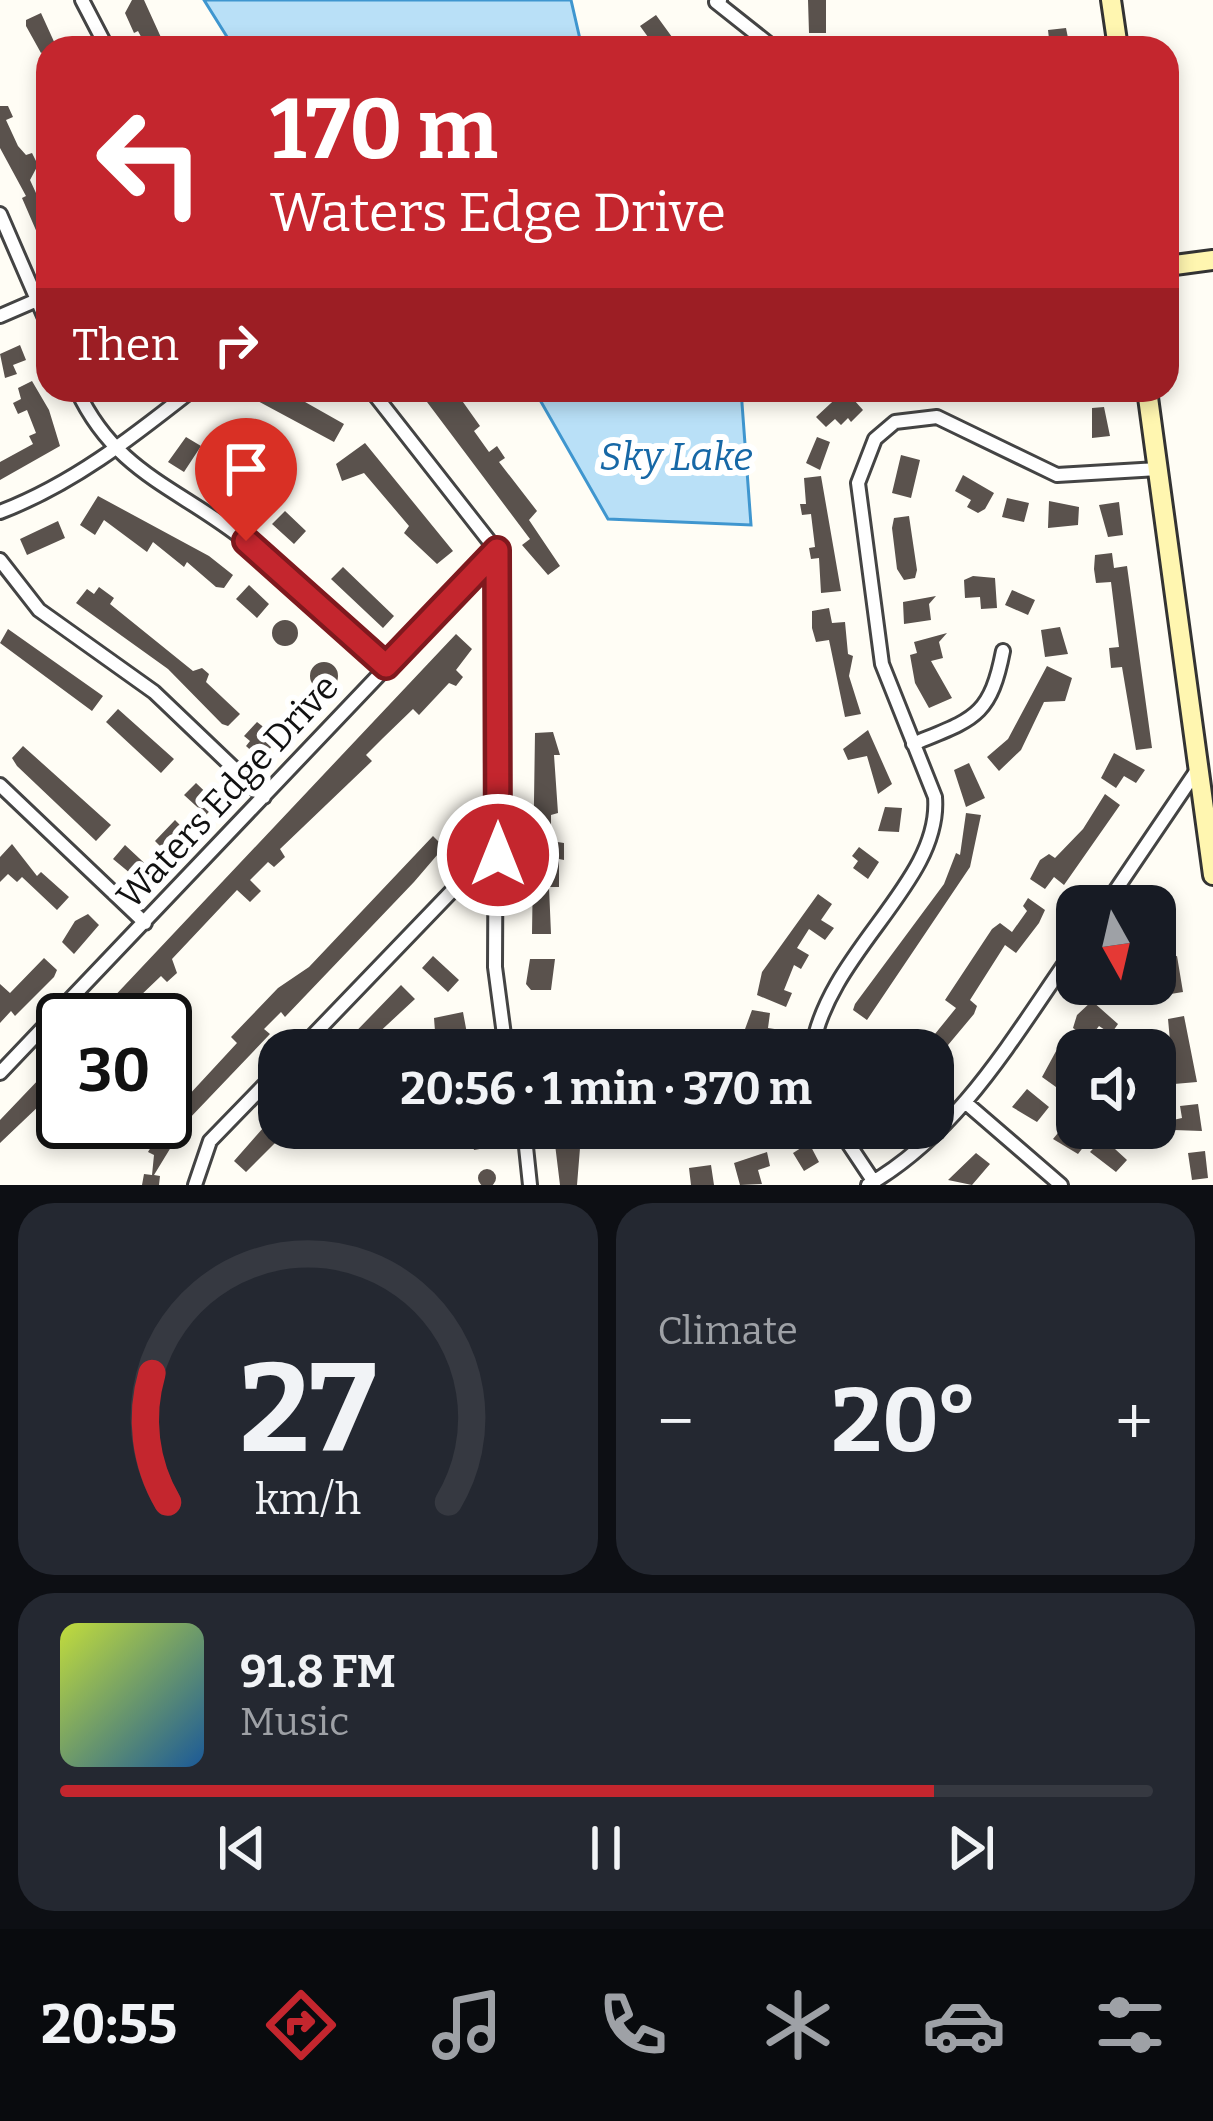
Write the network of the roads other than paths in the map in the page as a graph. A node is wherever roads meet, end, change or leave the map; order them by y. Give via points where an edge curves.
1 (82, 0) edge
2 (720, 0) edge
3 (1111, 0) edge
4 (101, 36) edge
5 (759, 36) edge
6 (1116, 36) edge
7 (0, 214) edge
8 (1213, 260) edge
9 (1179, 264) edge
10 (36, 298) edge
11 (36, 300) edge
12 (0, 316) edge
13 (83, 402) edge
14 (177, 402) edge
15 (380, 402) edge
16 (1150, 402) edge
17 (114, 452) junction
18 (1158, 469) junction
19 (0, 512) edge
20 (497, 550) junction
21 (0, 560) edge
22 (1003, 651) dead end
23 (386, 666) junction
24 (913, 744) junction
25 (1198, 769) junction
26 (0, 785) edge
27 (264, 797) junction
28 (498, 855) junction
29 (1213, 875) edge
30 (1119, 885) edge
31 (145, 923) junction
32 (1056, 976) edge
33 (318, 1029) edge
34 (503, 1029) edge
35 (816, 1029) edge
36 (0, 1073) edge
37 (258, 1092) edge
38 (966, 1103) junction
39 (526, 1149) edge
40 (851, 1149) edge
41 (871, 1183) edge
42 (195, 1185) edge
43 (530, 1185) edge
44 (1060, 1185) edge

1 - 4 street
2 - 5 street
3 - 6 main road
7 - 10 street
8 - 9 main road
11 - 12 street
13 - 17 street
14 - 17 street
15 - 20 street
16 - 18 main road
17 - 19 street
17 - 23 street via 246,541
18 - 24 street via 1057,475 937,417 895,422 875,439 858,483 882,664
18 - 25 main road
20 - 23 street, Waters Edge Drive
20 - 28 street
21 - 27 street via 39,610 154,692
22 - 24 street via 982,712
23 - 27 street, Waters Edge Drive
24 - 35 street via 935,797 934,834 833,982
25 - 29 main road
25 - 30 street
26 - 31 street
27 - 31 street, Waters Edge Drive
28 - 33 street via 476,866
28 - 34 street via 495,967
31 - 36 street, Waters Edge Drive
32 - 38 street
37 - 42 street via 211,1141
38 - 41 street
38 - 44 street
39 - 43 street
40 - 41 street

